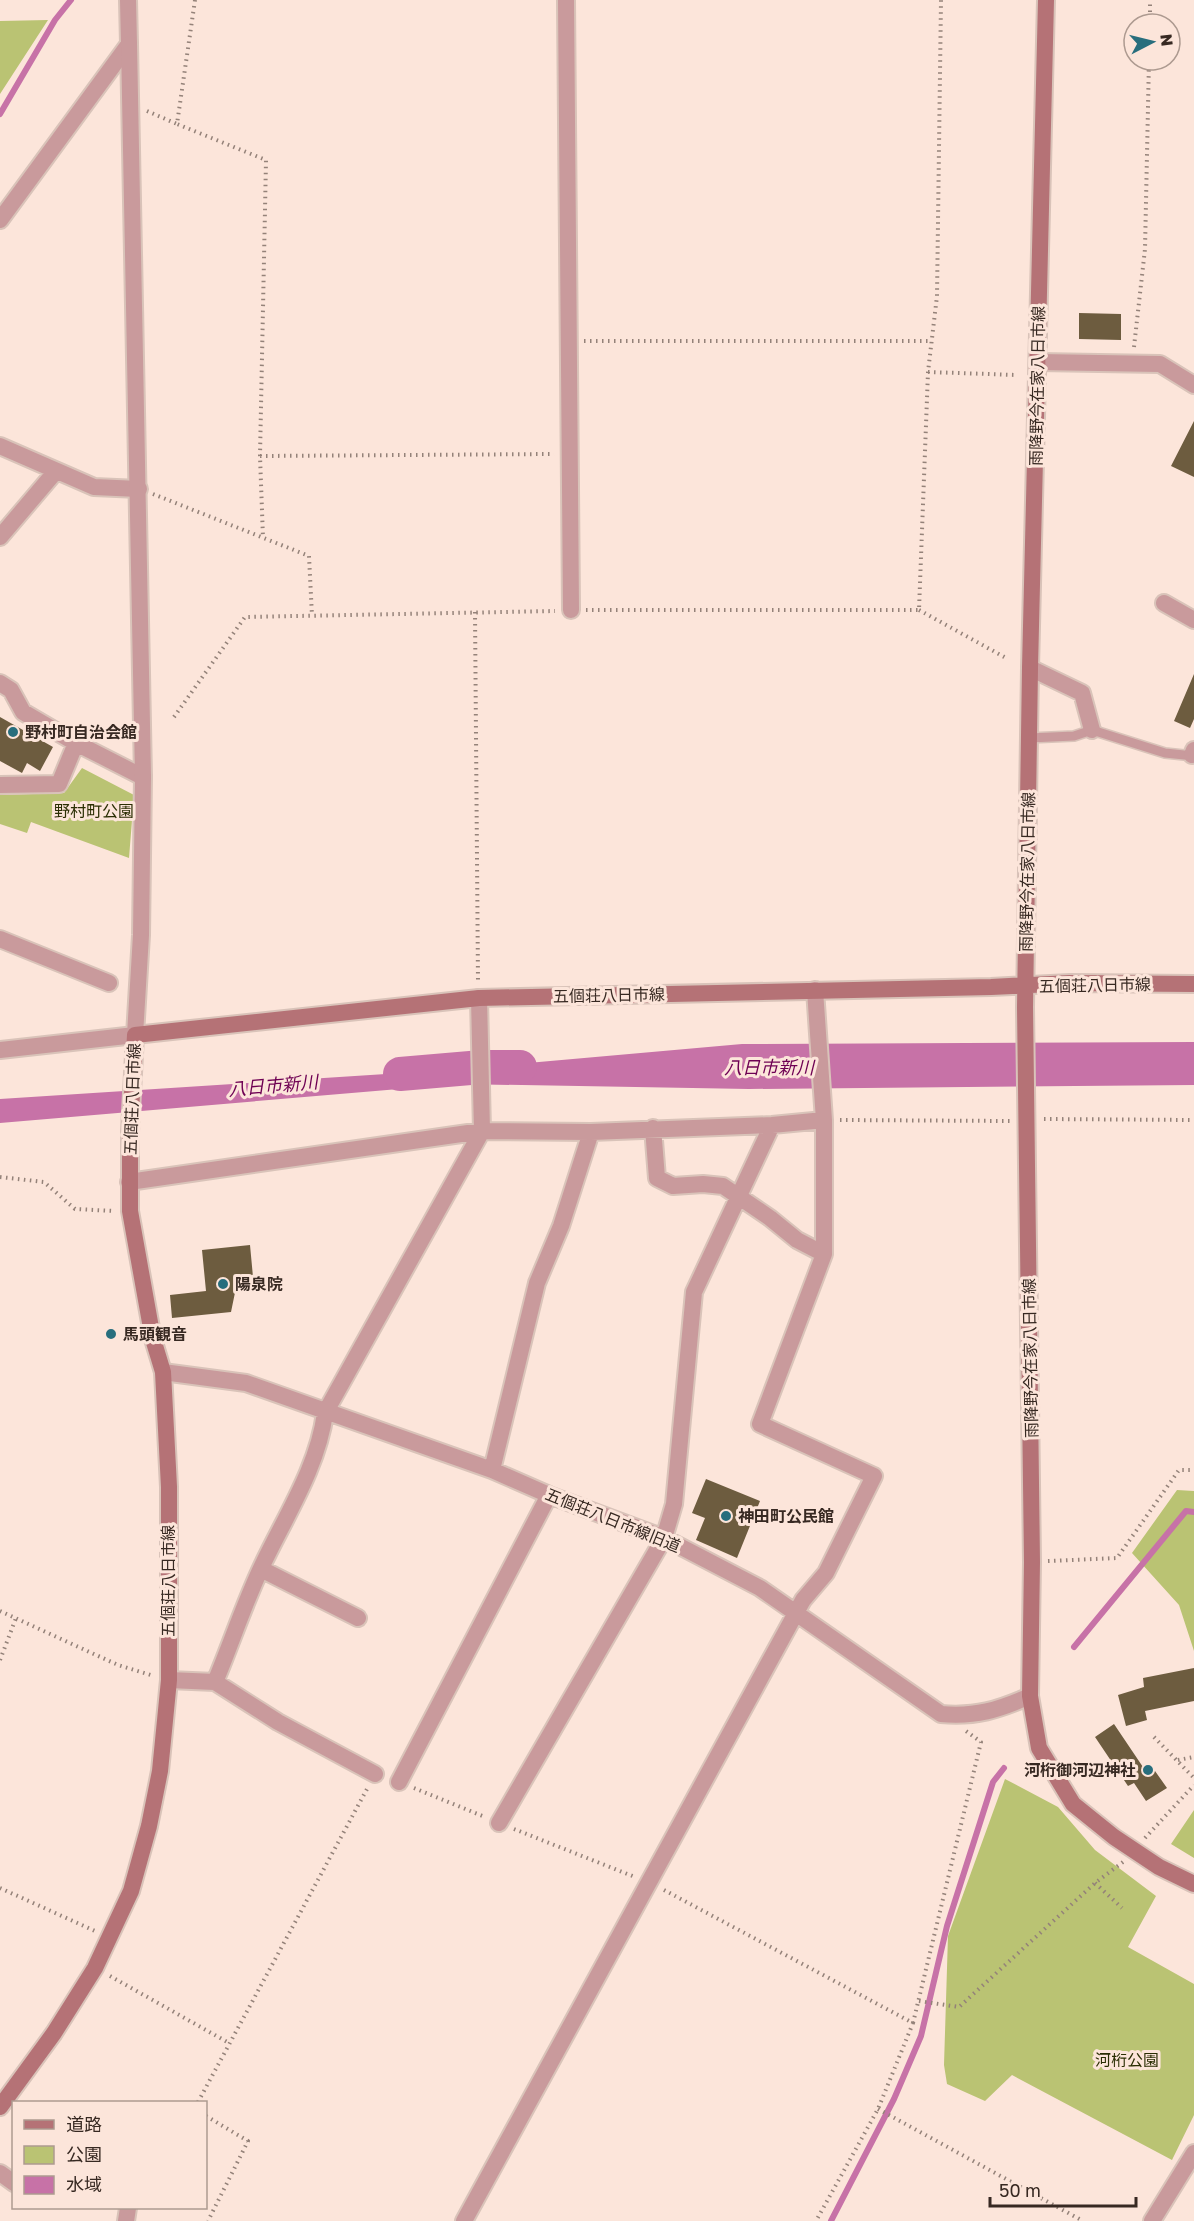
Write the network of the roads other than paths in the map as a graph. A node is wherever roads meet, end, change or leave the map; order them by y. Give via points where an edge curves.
1 (128, 0) edge
2 (566, 0) edge
3 (1046, 0) edge
4 (129, 44) junction
5 (0, 220) edge
6 (1038, 362) junction
7 (1194, 385) edge
8 (0, 446) edge
9 (56, 471) junction
10 (139, 489) junction
11 (0, 537) edge
12 (1164, 603) dead end
13 (571, 610) road end
14 (1194, 620) edge
15 (1030, 668) junction
16 (0, 683) edge
17 (1092, 730) junction
18 (1029, 738) junction
19 (76, 743) junction
20 (1193, 754) edge
21 (143, 777) junction
22 (0, 786) edge
23 (0, 939) edge
24 (109, 983) dead end
25 (1194, 984) edge
26 (1025, 986) junction
27 (815, 990) junction
28 (479, 998) junction
29 (135, 1035) junction
30 (0, 1050) edge
31 (824, 1120) junction
32 (772, 1125) junction
33 (653, 1128) junction
34 (482, 1131) junction
35 (591, 1132) junction
36 (129, 1182) junction
37 (738, 1195) junction
38 (824, 1254) junction
39 (163, 1372) junction
40 (325, 1413) junction
41 (492, 1470) junction
42 (549, 1495) junction
43 (664, 1538) junction
44 (261, 1569) junction
45 (796, 1612) junction
46 (358, 1618) dead end
47 (169, 1680) junction
48 (215, 1682) junction
49 (1030, 1696) junction
50 (375, 1773) road end
51 (399, 1782) road end
52 (499, 1823) road end
53 (1194, 1884) edge
54 (0, 2108) edge
55 (1194, 2153) edge
56 (465, 2221) edge
57 (1152, 2221) edge

1 - 4 street
2 - 13 street
3 - 6 main road, 雨降野今在家八日市線
4 - 5 street
4 - 10 street
6 - 7 street via 1160,364
6 - 15 main road, 雨降野今在家八日市線
8 - 9 street
9 - 10 street via 94,487
9 - 11 street
10 - 21 street
12 - 14 street
15 - 17 street via 1082,693
15 - 18 main road, 雨降野今在家八日市線
16 - 19 street via 11,690 23,712
17 - 18 lane via 1074,736
17 - 20 lane via 1165,753
18 - 26 main road, 雨降野今在家八日市線
19 - 21 street
19 - 22 street via 59,784
21 - 29 street
23 - 24 street
25 - 26 main road, 五個荘八日市線
26 - 27 main road, 五個荘八日市線
26 - 49 main road, 雨降野今在家八日市線
27 - 28 main road, 五個荘八日市線
27 - 31 street
28 - 29 main road, 五個荘八日市線
28 - 34 street
29 - 30 street
29 - 36 main road, 五個荘八日市線
31 - 32 street
31 - 38 street
32 - 33 street
32 - 37 street
33 - 35 street
33 - 37 street via 657,1178 673,1185 723,1186
34 - 35 street
34 - 36 street
34 - 40 street
35 - 41 street via 561,1226 537,1283
36 - 39 main road, 五個荘八日市線 via 130,1211
37 - 38 street via 797,1240
37 - 43 street via 694,1292 674,1504
38 - 45 street via 760,1424 874,1476 826,1573
39 - 40 street, 五個荘八日市線旧道 via 246,1383
39 - 47 main road, 五個荘八日市線 via 169,1487
40 - 41 street, 五個荘八日市線旧道
40 - 44 street via 304,1482
41 - 42 street, 五個荘八日市線旧道
42 - 43 street, 五個荘八日市線旧道
42 - 51 street
43 - 45 street, 五個荘八日市線旧道 via 760,1588
43 - 52 street
44 - 46 street
44 - 48 street
45 - 49 street, 五個荘八日市線旧道 via 940,1714 964,1716 998,1710
45 - 56 street
47 - 48 street
47 - 54 main road, 五個荘八日市線 via 160,1771 131,1891 95,1968
48 - 50 street via 278,1722
49 - 53 main road, 雨降野今在家八日市線 via 1039,1748 1073,1804 1159,1867
55 - 57 street

